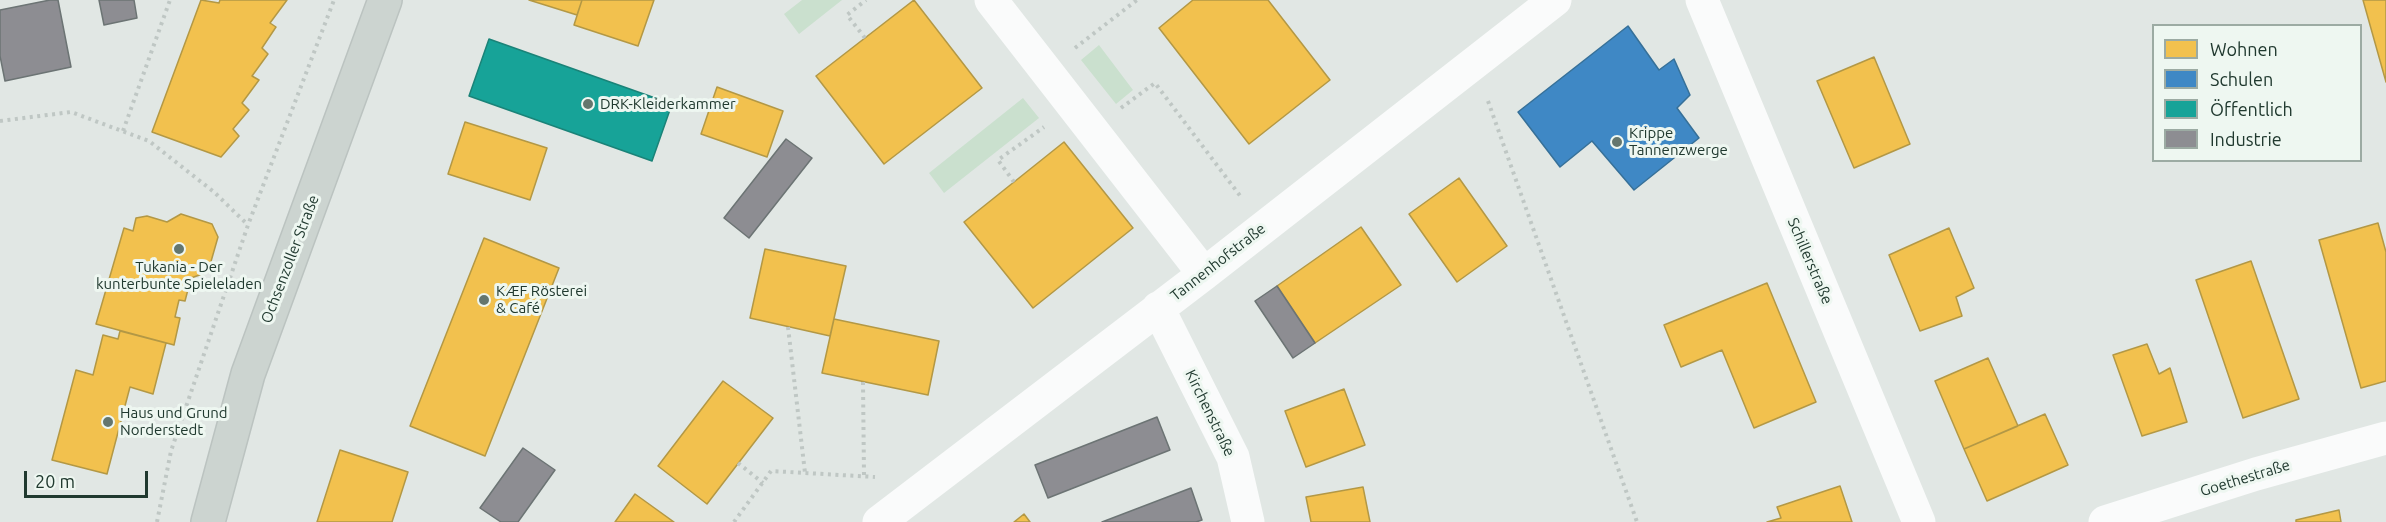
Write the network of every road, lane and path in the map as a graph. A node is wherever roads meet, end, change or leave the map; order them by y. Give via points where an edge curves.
1 (170, 0) edge
2 (334, 0) edge
3 (385, 0) edge
4 (866, 0) edge
5 (991, 0) edge
6 (1137, 0) edge
7 (1555, 0) edge
8 (1702, 0) edge
9 (865, 38) dead end
10 (1474, 61) junction
11 (1046, 71) junction
12 (1072, 105) junction
13 (0, 121) edge
14 (1092, 130) junction
15 (123, 131) junction
16 (1014, 182) dead end
17 (248, 225) junction
18 (1263, 226) junction
19 (1204, 273) junction
20 (1158, 308) junction
21 (788, 327) dead end
22 (863, 382) dead end
23 (2386, 438) edge
24 (738, 464) dead end
25 (805, 473) junction
26 (864, 476) junction
27 (875, 477) dead end
28 (763, 483) junction
29 (157, 522) edge
30 (208, 522) edge
31 (734, 522) edge
32 (879, 522) edge
33 (1248, 522) edge
34 (1637, 522) edge
35 (1919, 522) edge
36 (2104, 522) edge

1 - 15 path
2 - 17 path
3 - 30 main road, Ochsenzoller Straße via 248,374
4 - 9 path via 847,15
5 - 11 street
6 - 11 path
7 - 10 street, Tannenhofstraße
8 - 35 street, Schillerstraße
10 - 18 street, Tannenhofstraße
10 - 34 path
11 - 12 street
12 - 14 street
12 - 16 path via 998,160
13 - 15 path via 71,112
14 - 18 path via 1155,83
14 - 19 street
15 - 17 path via 149,141 214,192
17 - 29 path via 171,451
18 - 19 street, Tannenhofstraße
19 - 20 street, Tannenhofstraße
20 - 32 street, Tannenhofstraße
20 - 33 street, Kirchenstraße via 1233,457
21 - 25 path
22 - 26 path
23 - 36 street, Goethestraße
24 - 28 path
25 - 26 path
25 - 28 path via 771,471
26 - 27 path
28 - 31 path

